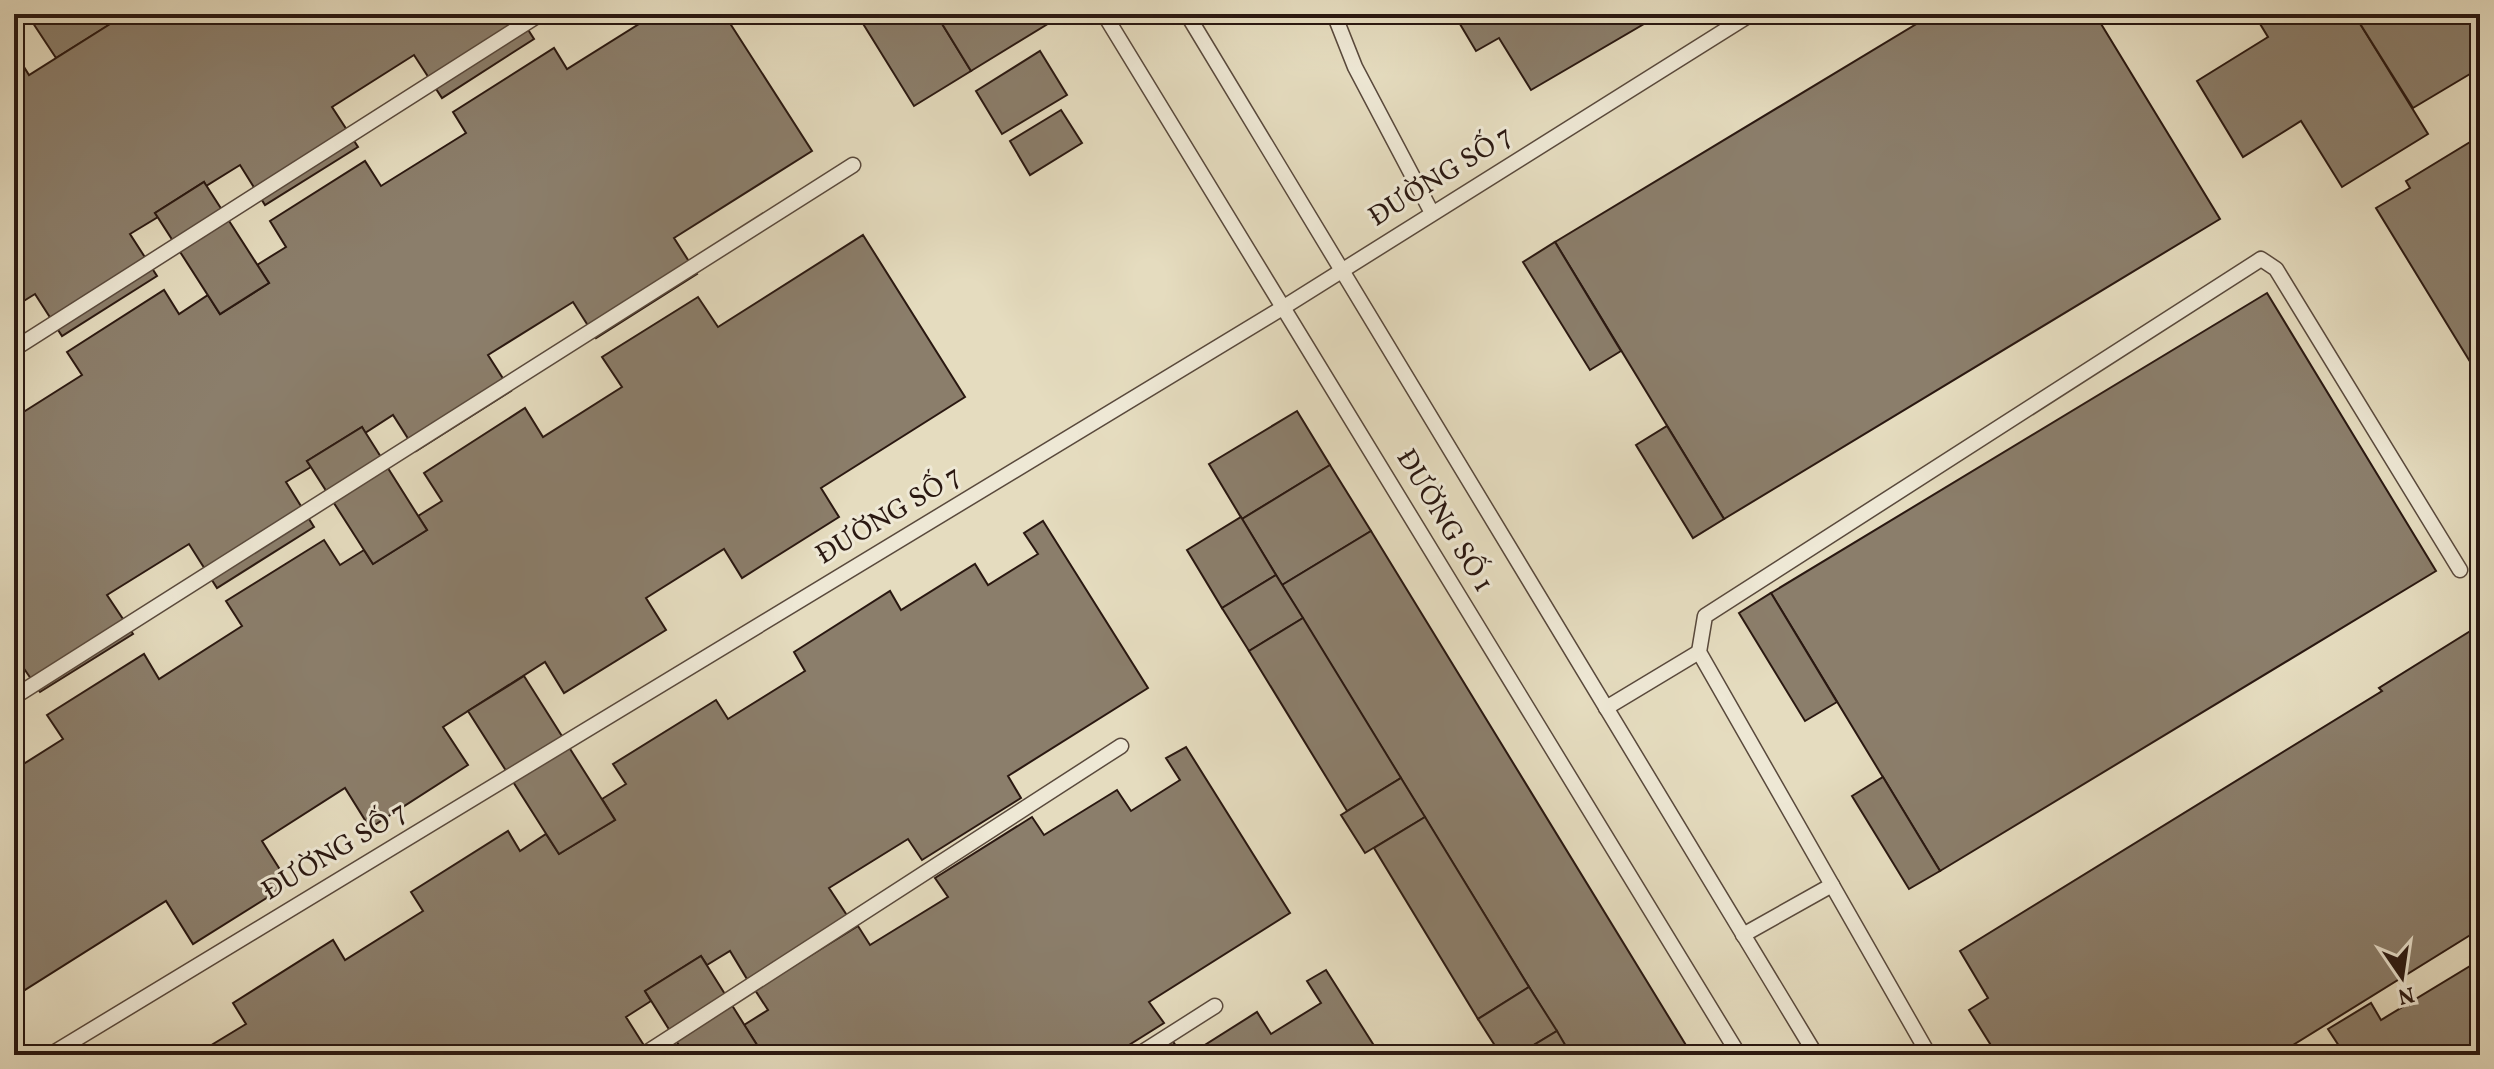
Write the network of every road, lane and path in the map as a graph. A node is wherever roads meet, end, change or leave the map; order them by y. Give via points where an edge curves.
1 (540, 14) edge
2 (1104, 14) edge
3 (1187, 14) edge
4 (1334, 14) edge
5 (1751, 14) edge
6 (853, 165) dead end
7 (1432, 213) junction
8 (1342, 269) junction
9 (1284, 307) junction
10 (14, 349) edge
11 (2460, 570) dead end
12 (1699, 652) junction
13 (14, 697) edge
14 (1606, 708) junction
15 (1121, 746) dead end
16 (1832, 885) junction
17 (1743, 935) junction
18 (1215, 1006) dead end
19 (50, 1055) edge
20 (643, 1055) edge
21 (1138, 1055) edge
22 (1739, 1055) edge
23 (1816, 1055) edge
24 (1929, 1055) edge

1 - 10 lane
2 - 9 lane, ĐƯỜNG SỐ 1
3 - 8 lane, ĐƯỜNG SỐ 1
4 - 7 lane via 1355,67
5 - 7 lane, ĐƯỜNG SỐ 7
6 - 13 lane
7 - 8 lane, ĐƯỜNG SỐ 7
8 - 9 lane, ĐƯỜNG SỐ 7
8 - 14 lane, ĐƯỜNG SỐ 1
9 - 19 lane, ĐƯỜNG SỐ 7
9 - 22 lane, ĐƯỜNG SỐ 1
11 - 12 lane via 2276,269 2261,259 1705,616
12 - 14 lane
12 - 16 lane
14 - 17 lane, ĐƯỜNG SỐ 1
15 - 20 lane
16 - 17 lane
16 - 24 lane
17 - 23 lane, ĐƯỜNG SỐ 1
18 - 21 lane

